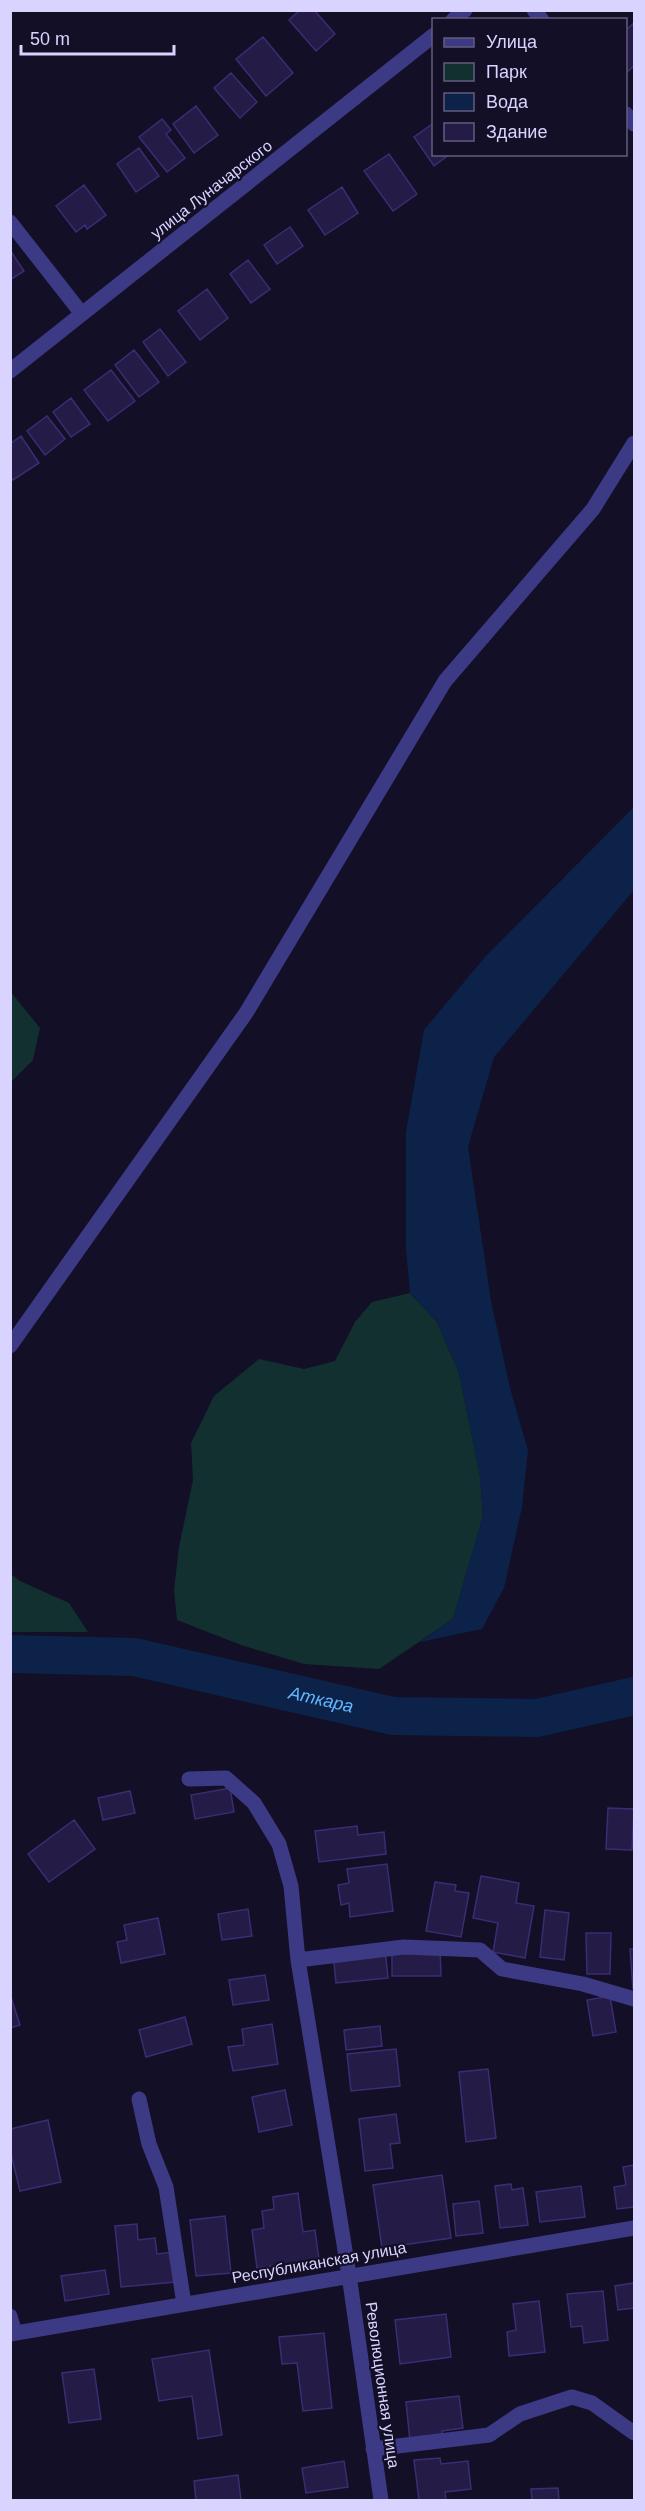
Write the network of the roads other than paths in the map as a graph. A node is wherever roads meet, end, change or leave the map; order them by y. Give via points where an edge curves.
1 (432, 37) edge
2 (10, 222) edge
3 (82, 314) junction
4 (10, 371) edge
5 (634, 444) edge
6 (10, 1346) edge
7 (189, 1779) dead end
8 (298, 1960) junction
9 (634, 1999) edge
10 (139, 2099) dead end
11 (634, 2228) edge
12 (349, 2275) junction
13 (184, 2304) junction
14 (10, 2316) edge
15 (13, 2334) edge
16 (634, 2433) edge
17 (373, 2449) junction
18 (381, 2500) edge

1 - 3 street, улица Луначарского
2 - 3 street
3 - 4 street, улица Луначарского
5 - 6 street via 593,508 445,681 246,1014
7 - 8 street, Революционная улица via 226,1778 254,1803 279,1844 291,1886
8 - 9 street via 404,1947 480,1950 502,1969 583,1984
8 - 12 street, Революционная улица
10 - 13 street via 149,2144 166,2187
11 - 12 street, Республиканская улица
12 - 13 street, Республиканская улица
12 - 17 street, Революционная улица
13 - 15 street, Республиканская улица
14 - 15 street
16 - 17 street via 592,2403 572,2397 520,2414 489,2435
17 - 18 street, Революционная улица

